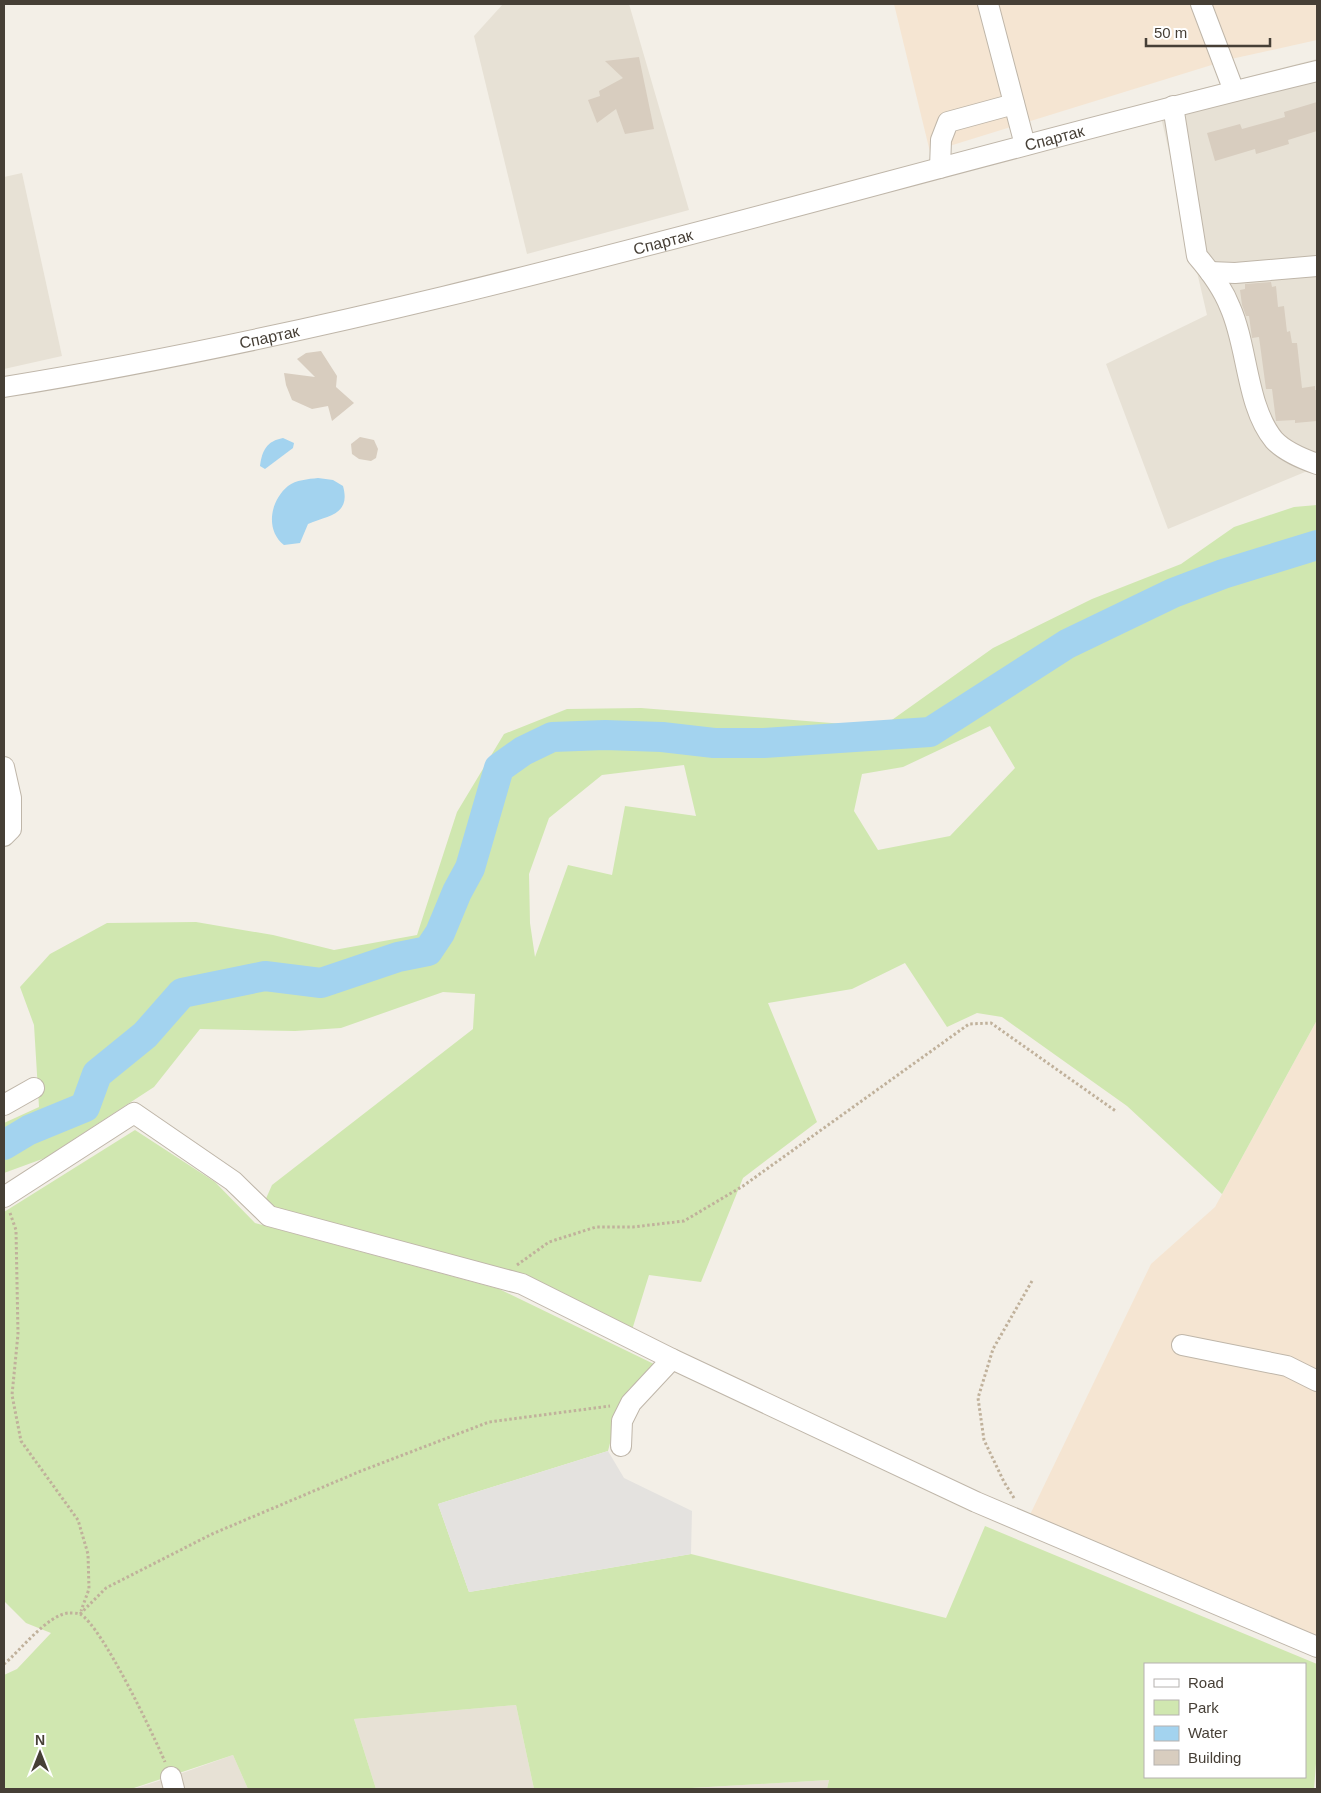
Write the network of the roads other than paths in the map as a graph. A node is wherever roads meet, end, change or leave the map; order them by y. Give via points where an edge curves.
1 (988, 4) edge
2 (1201, 4) edge
3 (1317, 71) edge
4 (1234, 91) junction
5 (1014, 104) junction
6 (1173, 106) junction
7 (1024, 145) junction
8 (940, 168) junction
9 (1317, 266) edge
10 (1210, 272) junction
11 (4, 387) edge
12 (1317, 464) edge
13 (4, 767) edge
14 (4, 836) edge
15 (34, 1088) dead end
16 (4, 1105) edge
17 (4, 1196) edge
18 (1182, 1345) dead end
19 (672, 1359) junction
20 (1317, 1381) edge
21 (621, 1446) dead end
22 (1317, 1647) edge

1 - 5 street
2 - 4 street
3 - 4 street, Спартак
4 - 6 street, Спартак
5 - 7 street
5 - 8 street via 948,122 941,140
6 - 7 street, Спартак
6 - 10 street via 1197,256
7 - 8 street, Спартак
8 - 11 street, Спартак via 415,304 101,371
9 - 10 street
10 - 12 street via 1230,306 1259,412 1275,440 1294,455
13 - 14 street via 11,798 11,829
15 - 16 street
17 - 19 street via 134,1114 233,1181 269,1216 531,1288
18 - 20 street via 1287,1366
19 - 21 street via 631,1403 622,1421
19 - 22 street via 976,1502

